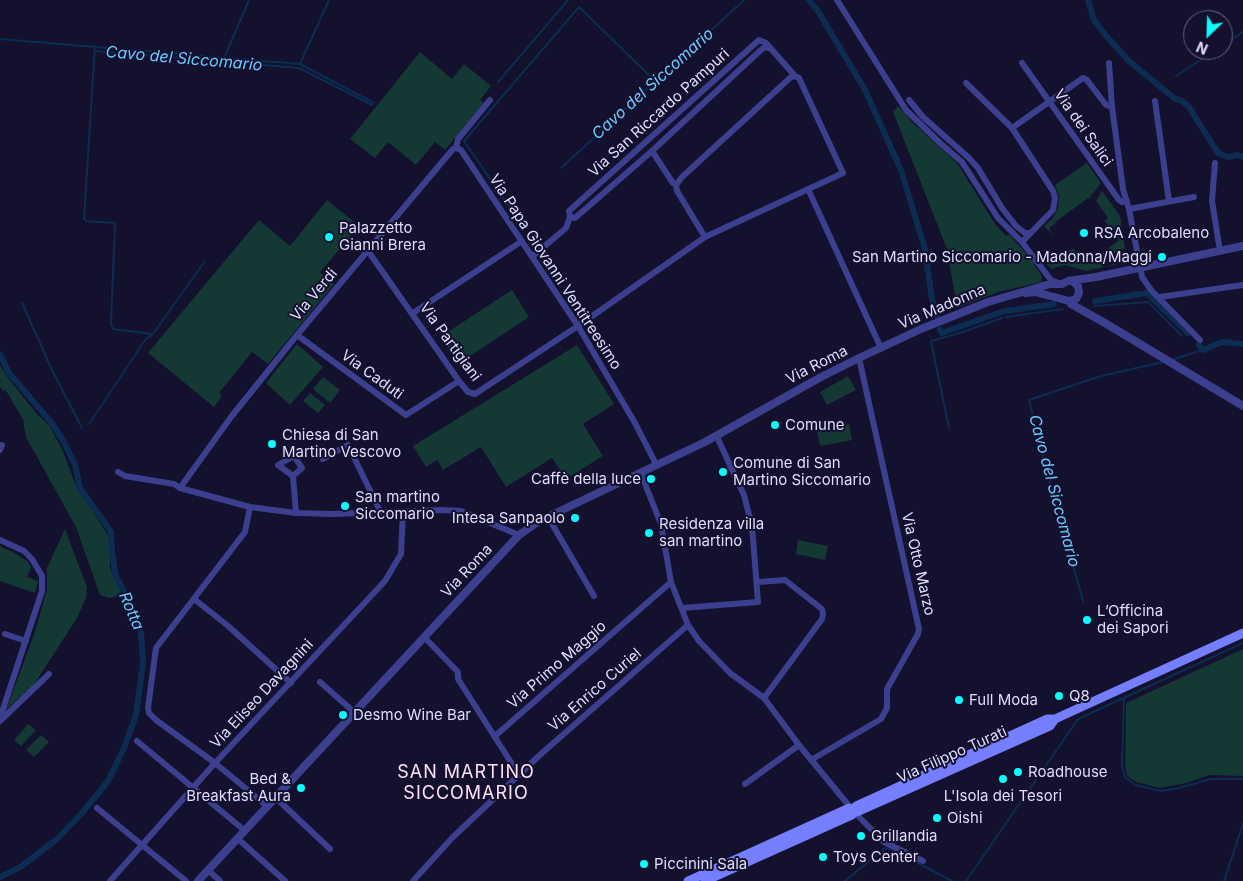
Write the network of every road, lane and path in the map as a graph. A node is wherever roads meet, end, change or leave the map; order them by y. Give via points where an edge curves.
1 (837, 0) edge
2 (771, 49) junction
3 (1022, 63) dead end
4 (1109, 64) dead end
5 (795, 76) junction
6 (966, 84) dead end
7 (490, 100) dead end
8 (909, 100) dead end
9 (1155, 101) dead end
10 (1049, 102) junction
11 (1112, 108) junction
12 (1012, 128) junction
13 (652, 137) junction
14 (658, 144) junction
15 (640, 146) junction
16 (456, 148) junction
17 (650, 153) junction
18 (1215, 163) dead end
19 (676, 185) junction
20 (808, 189) junction
21 (1194, 197) dead end
22 (1127, 201) junction
23 (1169, 201) junction
24 (1129, 209) junction
25 (570, 217) junction
26 (1016, 226) junction
27 (1030, 233) junction
28 (1015, 235) junction
29 (705, 237) junction
30 (522, 241) junction
31 (1022, 242) junction
32 (1243, 246) edge
33 (1220, 250) junction
34 (368, 251) junction
35 (533, 256) junction
36 (1139, 268) junction
37 (1047, 274) junction
38 (1096, 277) junction
39 (1072, 281) junction
40 (1062, 284) junction
41 (1043, 285) junction
42 (1243, 285) edge
43 (1079, 293) junction
44 (1013, 294) junction
45 (1160, 297) junction
46 (1065, 300) junction
47 (413, 313) junction
48 (1089, 313) junction
49 (578, 326) junction
50 (297, 335) junction
51 (1200, 340) dead end
52 (881, 348) junction
53 (859, 358) junction
54 (459, 381) junction
55 (1243, 406) edge
56 (716, 435) junction
57 (323, 459) dead end
58 (657, 466) junction
59 (118, 472) dead end
60 (641, 474) junction
61 (293, 476) dead end
62 (180, 488) junction
63 (250, 507) junction
64 (382, 512) junction
65 (404, 512) junction
66 (296, 513) junction
67 (548, 517) junction
68 (519, 535) junction
69 (0, 540) edge
70 (671, 582) junction
71 (758, 582) junction
72 (594, 596) dead end
73 (194, 599) junction
74 (682, 608) junction
75 (688, 625) junction
76 (5, 634) dead end
77 (1243, 634) edge
78 (424, 637) junction
79 (26, 641) junction
80 (49, 674) dead end
81 (320, 682) dead end
82 (291, 683) junction
83 (764, 698) junction
84 (354, 712) junction
85 (0, 720) edge
86 (495, 736) junction
87 (137, 741) dead end
88 (799, 745) junction
89 (812, 760) junction
90 (214, 763) junction
91 (519, 775) junction
92 (745, 784) dead end
93 (194, 788) junction
94 (275, 797) junction
95 (267, 806) junction
96 (96, 808) dead end
97 (854, 810) junction
98 (244, 830) junction
99 (237, 838) junction
100 (142, 846) junction
101 (330, 849) dead end
102 (923, 861) dead end
103 (208, 870) junction
104 (111, 880) edge
105 (186, 881) edge
106 (198, 881) edge
107 (220, 881) edge
108 (285, 881) edge
109 (413, 881) edge
110 (688, 881) edge
111 (705, 881) edge

1 - 28 street via 906,110 962,162 998,218
2 - 5 street
2 - 13 street, Via San Riccardo Pampuri via 759,40
2 - 14 street, Via San Riccardo Pampuri via 762,49
3 - 10 street, Via dei Salici
4 - 11 street
5 - 19 street
5 - 20 street via 799,78 843,173
6 - 12 street
7 - 16 street, Via Verdi via 458,139
8 - 26 street via 978,168
9 - 23 street
10 - 11 street via 1084,78
10 - 12 street
10 - 22 street, Via dei Salici via 1119,200
11 - 22 street
12 - 27 street via 1051,186 1055,198 1050,215
13 - 14 street
13 - 15 street, Via San Riccardo Pampuri
14 - 17 street, Via San Riccardo Pampuri
15 - 17 street
15 - 25 street, Via San Riccardo Pampuri via 569,211
16 - 30 street, Via Papa Giovanni Ventitreesimo via 462,150
16 - 34 street, Via Verdi
17 - 19 street, Via San Riccardo Pampuri
17 - 25 street, Via San Riccardo Pampuri via 575,218
18 - 33 street via 1212,201
19 - 29 street, Via San Riccardo Pampuri
20 - 29 street
20 - 52 street
21 - 23 street
22 - 24 street
23 - 24 street
24 - 36 street
25 - 35 street, Via San Riccardo Pampuri via 566,228
26 - 27 street
26 - 28 street
27 - 31 street
28 - 31 street
29 - 49 street
30 - 35 street, Via Papa Giovanni Ventitreesimo
30 - 47 street
31 - 37 street
32 - 33 street
33 - 36 street
34 - 47 street, Via Partigiani
34 - 50 street, Via Verdi
35 - 49 street, Via Papa Giovanni Ventitreesimo
36 - 38 street
36 - 45 street via 1146,283
37 - 40 street via 1051,280
37 - 41 street
38 - 39 street
38 - 43 street via 1085,282
39 - 40 street
39 - 43 street
40 - 41 street
40 - 46 street via 1059,289
41 - 44 street
42 - 45 street
43 - 46 street via 1076,299
43 - 48 street
44 - 46 street via 1035,292
44 - 52 street, Via Madonna
45 - 51 street
46 - 48 street
47 - 54 street, Via Partigiani
48 - 55 street
49 - 54 street, Via Partigiani via 475,394 468,392
49 - 58 street, Via Papa Giovanni Ventitreesimo
50 - 54 street, Via Caduti via 406,415
50 - 62 street, Via Verdi via 230,416
52 - 53 street, Via Roma
53 - 56 street, Via Roma
53 - 89 street, Via Otto Marzo via 920,629 887,689 886,708 880,719
56 - 58 street, Via Roma
56 - 71 street via 744,495 752,526
57 - 64 street via 348,445
58 - 60 street, Via Roma
59 - 62 street
60 - 67 street, Via Roma
60 - 70 street via 661,524
61 - 66 street
62 - 63 street
63 - 66 street
63 - 73 street via 245,532
64 - 65 street
64 - 66 street
65 - 68 street via 461,511
65 - 82 street, Via Eliseo Davagnini via 401,554 386,581
67 - 68 street, Via Roma
67 - 72 street
68 - 78 street, Via Roma
69 - 79 street via 24,551 42,576 42,591
70 - 74 street
70 - 86 street, Via Primo Maggio
71 - 74 street via 758,602
71 - 83 street via 785,580 823,614 822,620
73 - 82 street
73 - 90 street via 156,648 150,713
74 - 75 street
75 - 83 street via 730,673
75 - 91 street, Via Enrico Curiel
76 - 79 street
77 - 97 main road, Via Filippo Turati via 1055,719 1050,726
78 - 84 street, Via Roma
78 - 86 street via 458,672 458,679
79 - 85 street
80 - 85 street
81 - 84 street
82 - 90 street, Via Eliseo Davagnini
83 - 88 street
84 - 94 street, Via Roma
86 - 91 street
87 - 93 street
88 - 89 street
88 - 92 street
89 - 97 street
90 - 93 street, Via Eliseo Davagnini
90 - 95 street
91 - 109 street, Via Enrico Curiel via 452,838
93 - 98 street
93 - 100 street, Via Eliseo Davagnini
94 - 95 street, Via Roma
94 - 101 street
95 - 98 street, Via Roma
96 - 100 street
97 - 102 street via 884,842
97 - 110 main road, Via Filippo Turati
97 - 111 main road, Via Filippo Turati
98 - 99 street, Via Roma
99 - 103 street, Via Roma
99 - 108 street
100 - 104 street, Via Eliseo Davagnini
100 - 105 street
103 - 106 street, Via Roma
103 - 107 street

